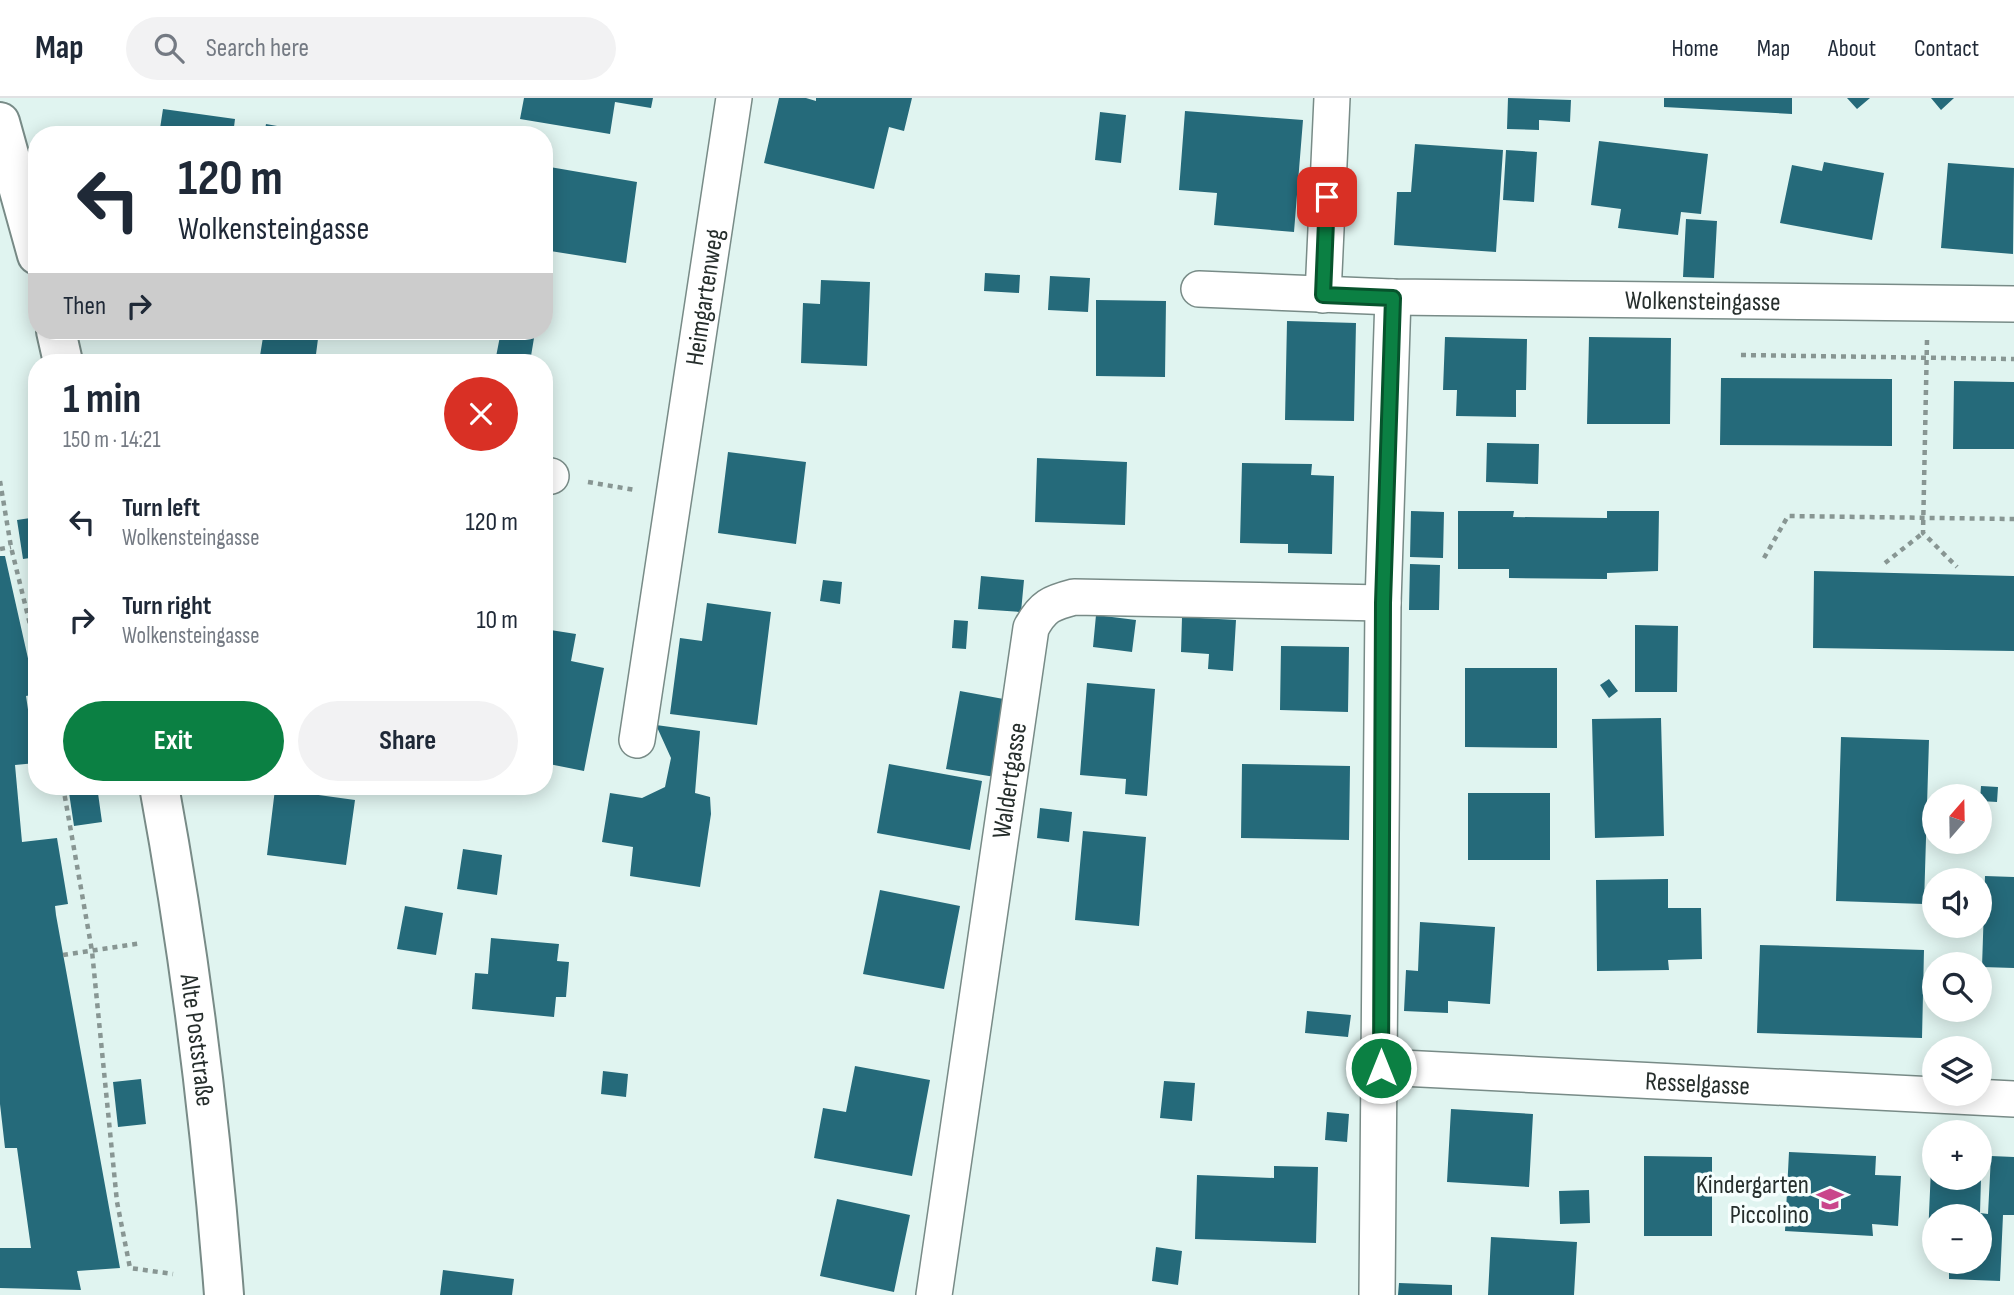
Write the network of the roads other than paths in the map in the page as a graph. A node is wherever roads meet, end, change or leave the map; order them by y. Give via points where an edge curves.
1 (734, 98) edge
2 (1332, 98) edge
3 (0, 122) edge
4 (28, 223) edge
5 (1199, 289) dead end
6 (1323, 295) junction
7 (1393, 298) junction
8 (2014, 304) edge
9 (1383, 603) junction
10 (637, 740) dead end
11 (160, 795) edge
12 (1381, 1068) junction
13 (2014, 1099) edge
14 (224, 1295) edge
15 (934, 1295) edge
16 (1377, 1295) edge

1 - 10 street, Heimgartenweg
2 - 6 street
3 - 4 street
5 - 6 street, Wolkensteingasse
6 - 7 street, Wolkensteingasse
7 - 8 street, Wolkensteingasse
7 - 9 street
9 - 12 street
9 - 15 street, Waldertgasse via 1074,597 1045,607 1036,618
11 - 14 street, Alte Poststraße via 194,1006
12 - 13 street, Resselgasse
12 - 16 street

